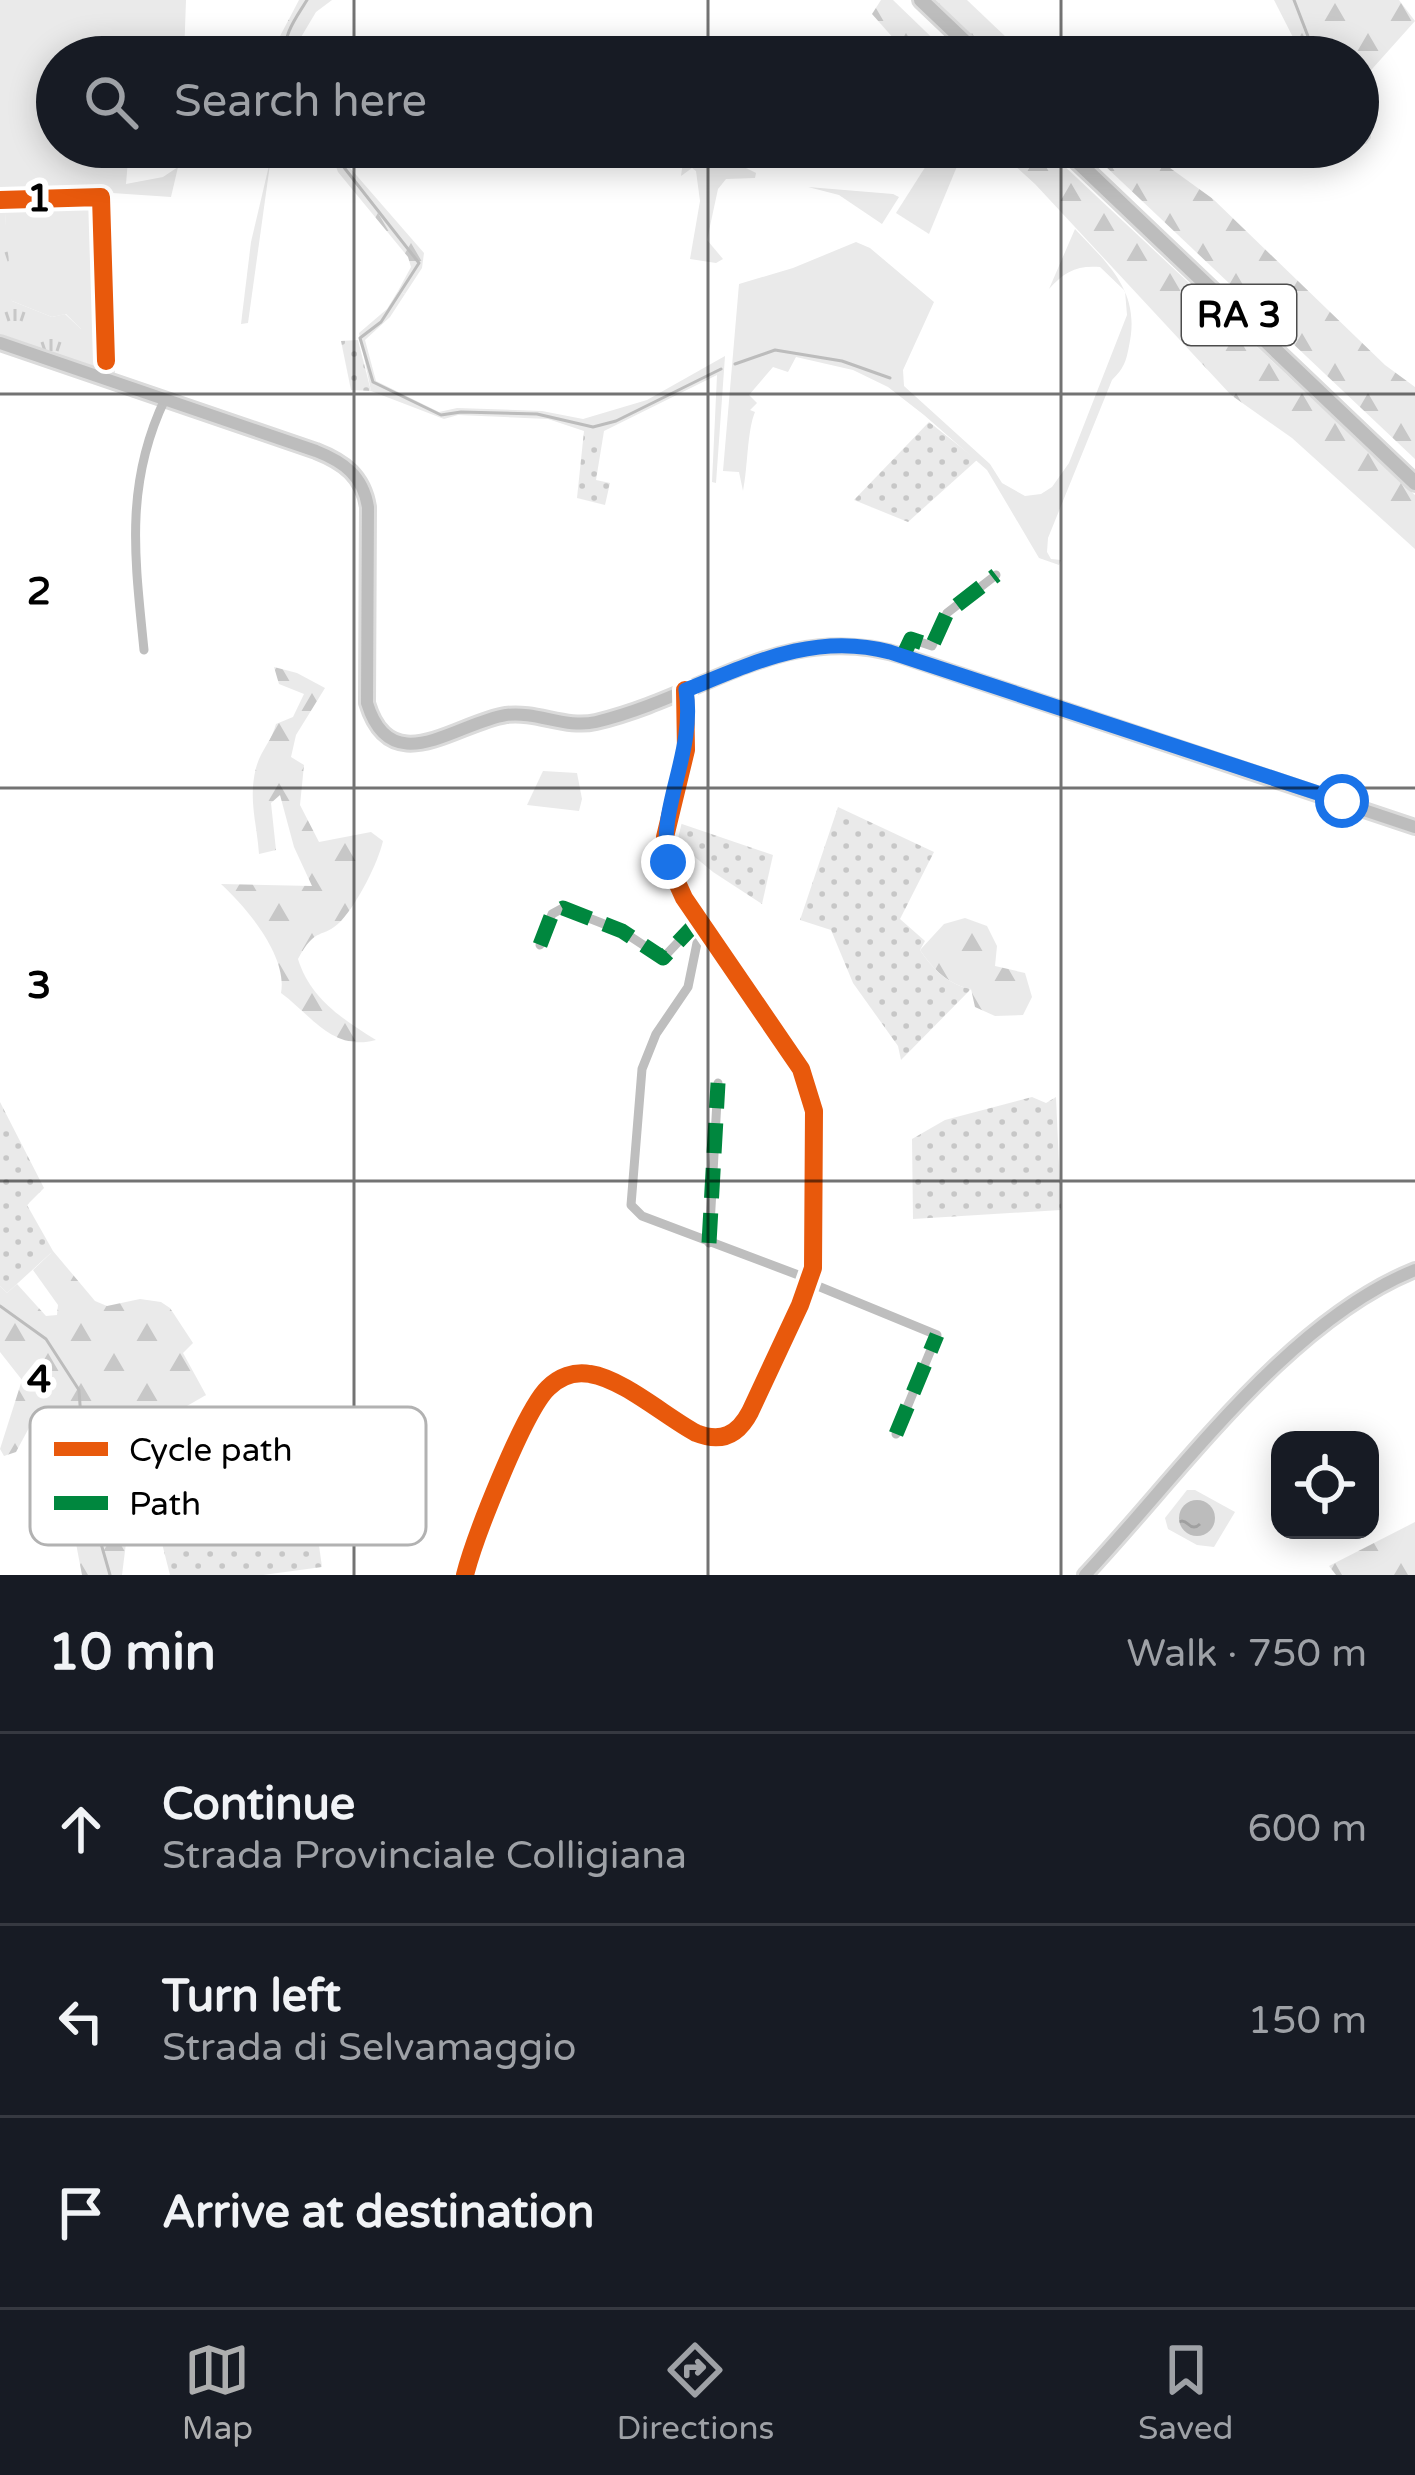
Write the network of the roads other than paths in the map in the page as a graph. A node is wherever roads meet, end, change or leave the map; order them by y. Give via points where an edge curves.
1 (908, 0) edge
2 (921, 0) edge
3 (946, 36) edge
4 (958, 36) edge
5 (1084, 168) edge
6 (1097, 168) edge
7 (0, 200) edge
8 (0, 343) edge
9 (106, 361) dead end
10 (165, 399) junction
11 (1415, 470) edge
12 (1415, 483) edge
13 (997, 575) dead end
14 (144, 650) dead end
15 (903, 656) junction
16 (686, 690) junction
17 (1415, 827) edge
18 (698, 920) junction
19 (708, 934) junction
20 (540, 945) dead end
21 (718, 1084) dead end
22 (709, 1243) junction
23 (1415, 1270) edge
24 (809, 1281) junction
25 (896, 1434) dead end
26 (466, 1575) edge
27 (1085, 1575) edge

1 - 3 highway
2 - 4 highway
5 - 12 highway, RA 3
6 - 11 highway, RA 3
7 - 9 street via 101,196
8 - 10 main road
10 - 14 street via 135,500
10 - 16 main road via 324,454 359,479 369,513 367,699 394,740 425,745 512,715 588,724
13 - 15 street via 947,613 932,646 911,639
15 - 16 main road via 811,645
15 - 17 main road
16 - 18 street via 687,742 665,844
18 - 19 street
18 - 20 street via 663,958 622,931 560,908
19 - 22 street via 642,1069 631,1203 642,1216
19 - 24 street via 812,1094 816,1244
21 - 22 street
22 - 24 street
23 - 27 main road via 1308,1335
24 - 25 street via 937,1335
24 - 26 street via 750,1412 729,1435 699,1435 598,1375 553,1383 526,1425

